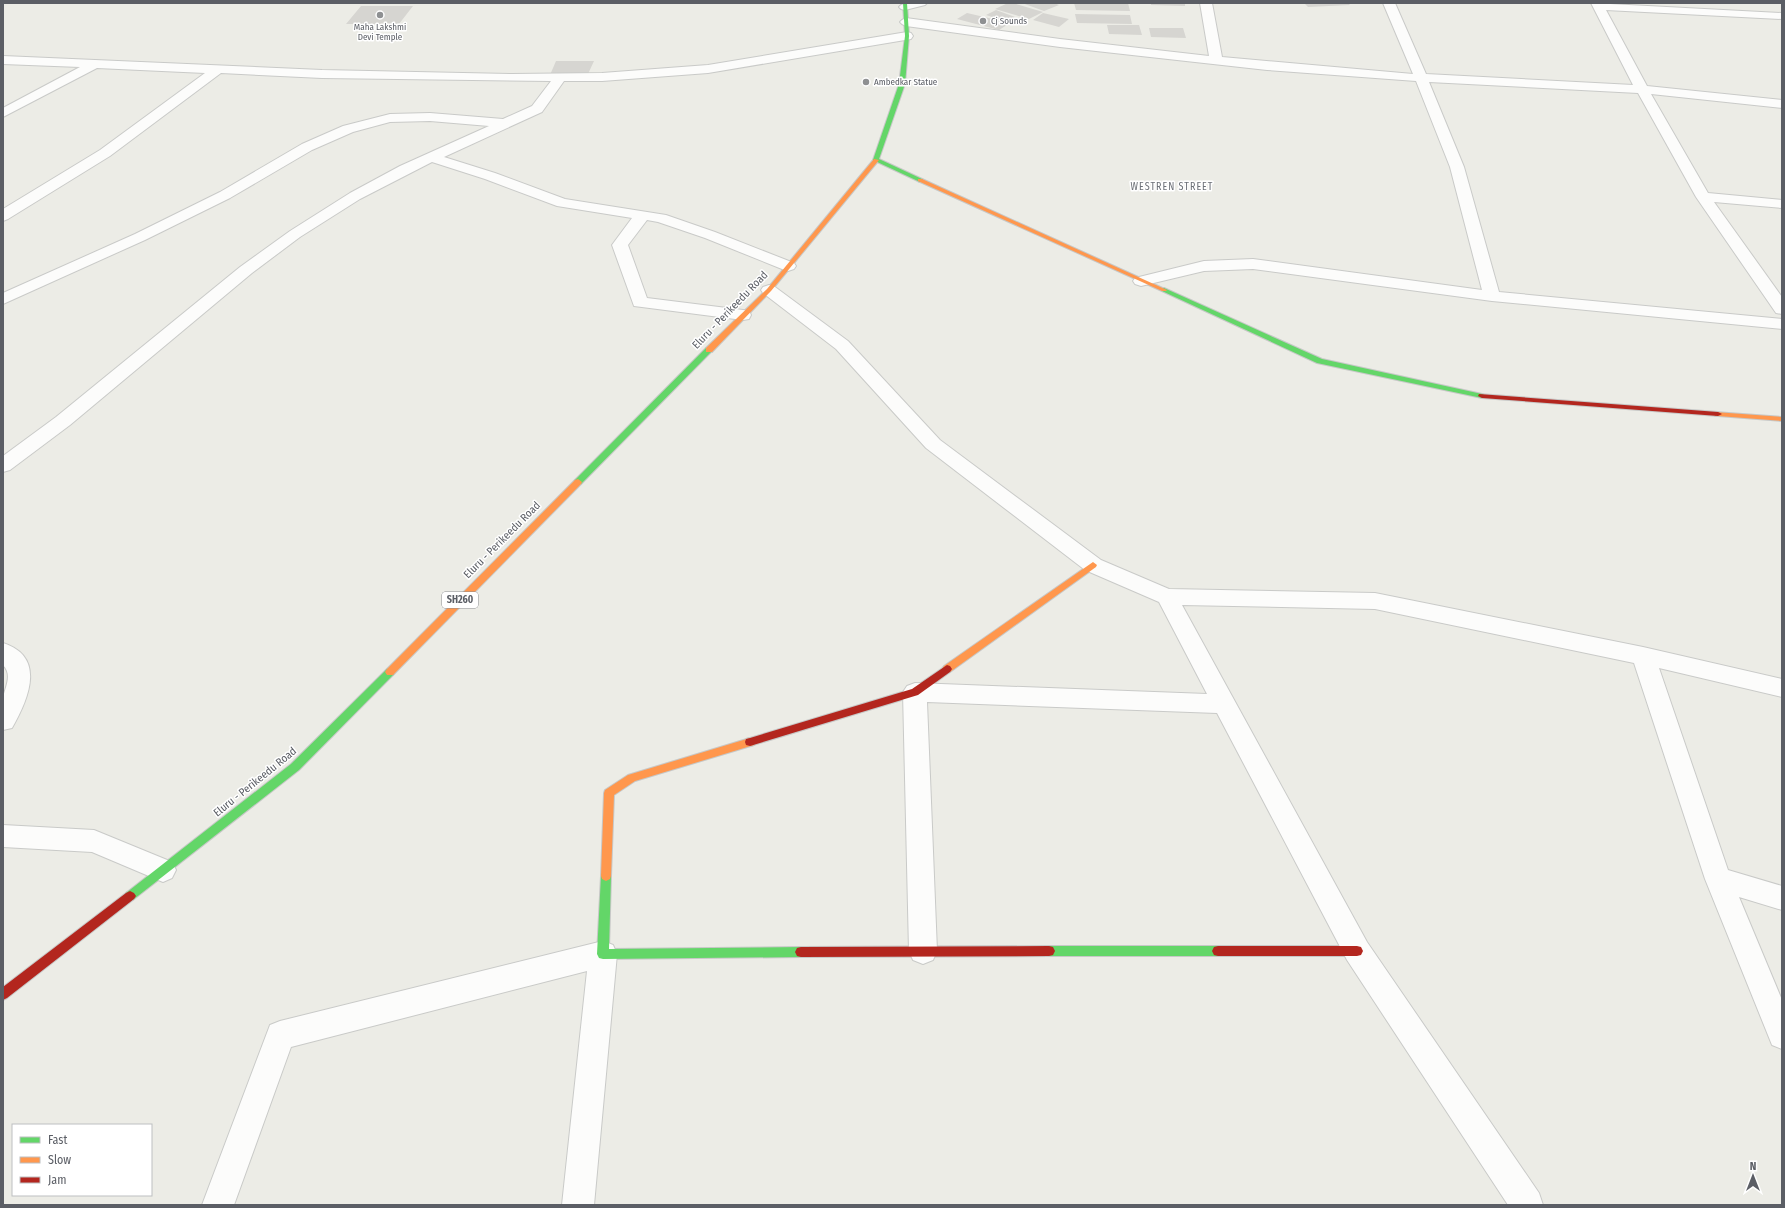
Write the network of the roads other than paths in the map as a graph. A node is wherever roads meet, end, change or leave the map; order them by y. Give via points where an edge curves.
1 (921, 3) edge
2 (1206, 3) edge
3 (1389, 3) edge
4 (1597, 4) edge
5 (905, 5) edge
6 (1782, 16) edge
7 (906, 22) junction
8 (907, 36) junction
9 (3, 60) edge
10 (1216, 60) junction
11 (94, 64) junction
12 (217, 70) junction
13 (561, 77) junction
14 (1421, 78) junction
15 (1642, 89) junction
16 (1782, 104) edge
17 (3, 113) edge
18 (508, 123) junction
19 (430, 157) junction
20 (876, 160) junction
21 (1703, 197) junction
22 (1782, 204) edge
23 (3, 216) edge
24 (642, 216) junction
25 (788, 266) junction
26 (1141, 281) junction
27 (769, 290) junction
28 (1492, 296) junction
29 (3, 299) edge
30 (1782, 309) edge
31 (743, 315) junction
32 (1782, 324) edge
33 (1782, 419) edge
34 (3, 466) edge
35 (1093, 565) junction
36 (1167, 597) junction
37 (3, 652) edge
38 (1643, 656) junction
39 (1782, 688) edge
40 (915, 692) junction
41 (1225, 704) junction
42 (3, 720) edge
43 (3, 836) edge
44 (163, 870) junction
45 (1718, 879) junction
46 (1782, 898) edge
47 (923, 951) junction
48 (1357, 951) junction
49 (603, 954) junction
50 (3, 994) edge
51 (1782, 1035) edge
52 (218, 1205) edge
53 (578, 1205) edge
54 (1527, 1205) edge

1 - 5 street
2 - 10 street
3 - 14 street
4 - 6 street
4 - 15 street
5 - 7 main road
7 - 8 main road
7 - 10 street via 1060,43
8 - 13 street via 708,69 602,77
8 - 20 main road via 902,84
9 - 11 street
10 - 14 street
11 - 12 street
11 - 17 street
12 - 13 street
12 - 23 street via 105,153
13 - 18 street via 537,109
14 - 15 street
14 - 28 street via 1457,167
15 - 16 street
15 - 21 street
18 - 19 street
18 - 29 street via 430,116 390,118 348,129 308,147 225,195 140,237
19 - 24 street via 562,202
19 - 34 street via 355,196 295,234 246,270 63,421
20 - 25 main road, Eluru - Perikeedu Road / SH260
20 - 26 main road
21 - 22 street
21 - 30 street
24 - 25 street via 661,218
24 - 31 street via 620,245 640,302
25 - 27 main road, Eluru - Perikeedu Road / SH260
26 - 28 street via 1204,266 1253,264
26 - 33 main road via 1320,361 1490,398
27 - 31 main road, Eluru - Perikeedu Road / SH260
27 - 35 street via 842,345 933,444
28 - 32 street
31 - 44 main road, Eluru - Perikeedu Road / SH260 via 295,767
35 - 36 street
35 - 40 main road
36 - 38 street via 1374,600
36 - 41 street
37 - 42 street via 17,666 20,682 10,710
38 - 39 street
38 - 45 street
40 - 41 street
40 - 47 street
40 - 49 main road via 632,778 609,793
41 - 48 street
43 - 44 street via 94,842
44 - 50 main road, Eluru - Perikeedu Road / SH260
45 - 46 street
45 - 51 street
47 - 48 main road
47 - 49 main road
48 - 54 street
49 - 52 street via 280,1035
49 - 53 street

